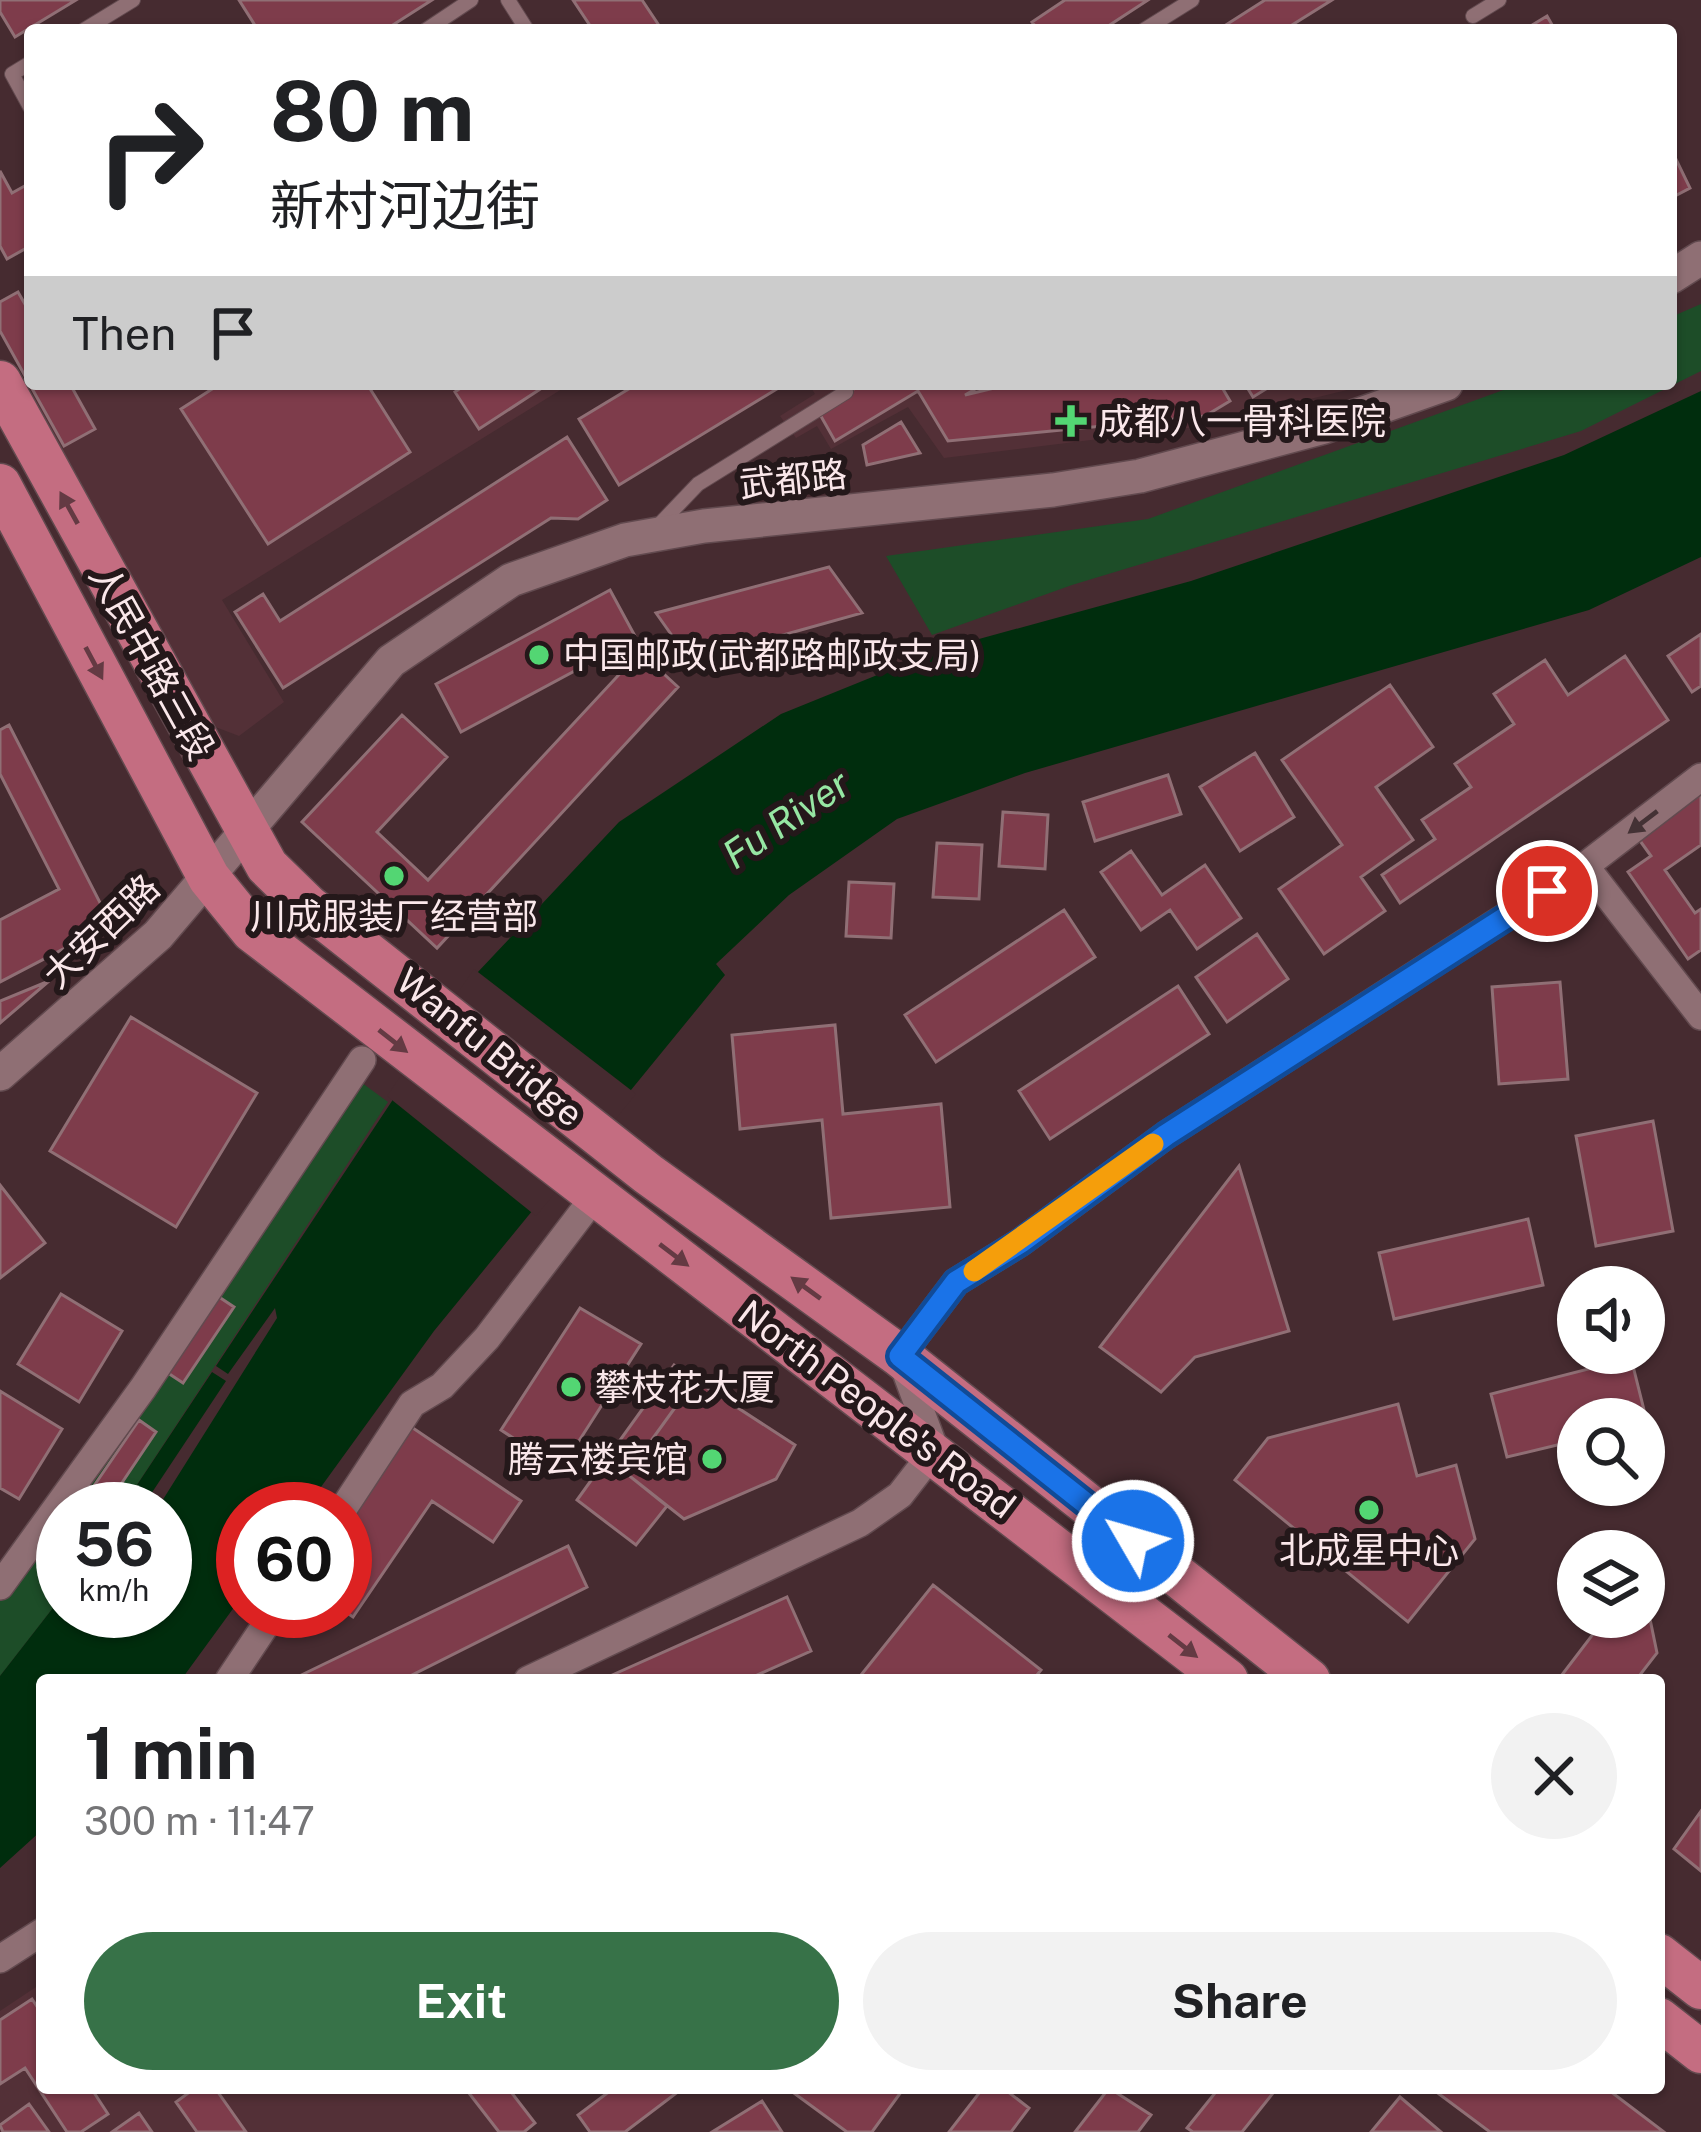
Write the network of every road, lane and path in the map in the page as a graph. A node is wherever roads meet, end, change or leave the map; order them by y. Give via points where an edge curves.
1 (133, 0) edge
2 (471, 0) edge
3 (1192, 0) edge
4 (1494, 2) edge
5 (1473, 16) dead end
6 (94, 24) edge
7 (435, 24) edge
8 (1154, 24) edge
9 (24, 67) edge
10 (24, 96) edge
11 (0, 382) edge
12 (1429, 390) edge
13 (847, 392) dead end
14 (0, 485) edge
15 (649, 536) junction
16 (1701, 778) edge
17 (245, 832) junction
18 (1585, 866) junction
19 (209, 878) junction
20 (331, 921) joint
21 (301, 970) joint
22 (1700, 1011) edge
23 (362, 1060) dead end
24 (0, 1074) edge
25 (648, 1174) joint
26 (588, 1191) junction
27 (900, 1356) junction
28 (934, 1450) junction
29 (361, 1482) edge
30 (0, 1586) edge
31 (257, 1638) edge
32 (233, 1674) edge
33 (542, 1674) edge
34 (1219, 1674) edge
35 (1301, 1674) edge
36 (36, 1936) edge
37 (0, 1959) edge
38 (1665, 1960) edge
39 (1701, 1988) edge
40 (1665, 2024) edge
41 (1701, 2052) edge

1 - 6 lane
2 - 7 lane
3 - 8 lane
4 - 5 lane
9 - 10 lane via 12,74
17 -> 11 main road, 人民中路三段
12 - 15 street, 武都路 via 1140,476
13 - 15 lane via 698,484
14 -> 19 main road, 人民中路三段
15 - 17 street, 武都路 via 570,556 457,612 391,661
16 -> 18 street
17 - 19 street, 大安西路
17 - 20 main road, 人民中路三段 via 266,866
18 - 22 street
18 - 27 street via 1166,1135 956,1282
19 - 21 main road, 人民中路三段 via 252,931
19 - 24 street, 大安西路 via 119,974
20 - 25 main road, Wanfu Bridge
21 -> 26 main road, Wanfu Bridge
23 - 30 street
27 -> 25 main road, North People's Road
26 -> 28 main road, North People's Road
26 - 29 street via 487,1338 442,1386 412,1404
27 - 28 street
27 - 35 main road, North People's Road
28 - 33 street via 900,1495 860,1523
28 -> 34 main road, North People's Road
31 - 32 street
36 - 37 street
38 - 39 main road
40 - 41 main road

